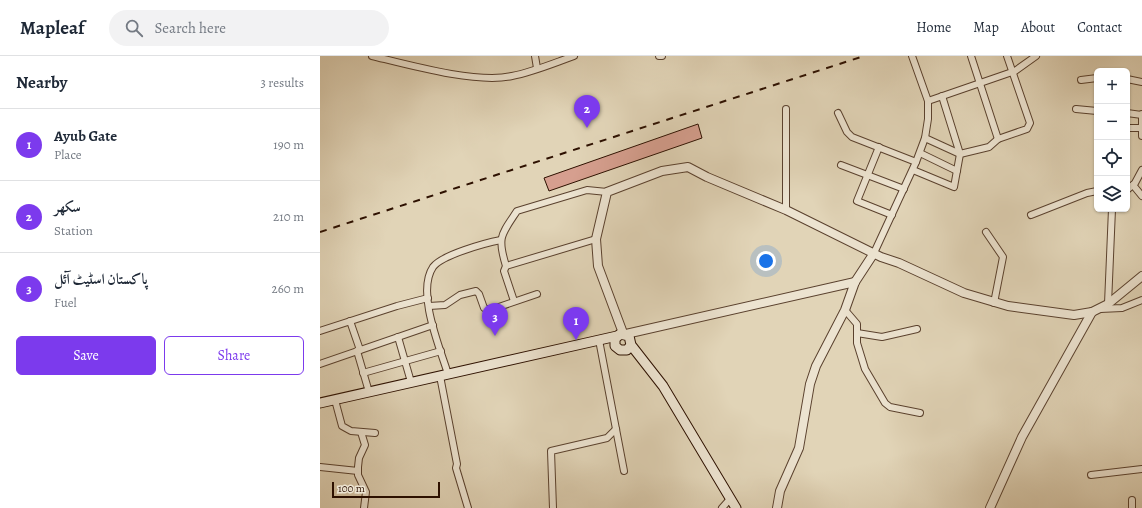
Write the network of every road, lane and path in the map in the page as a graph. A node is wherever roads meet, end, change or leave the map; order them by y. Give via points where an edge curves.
1 (372, 56) edge
2 (535, 56) edge
3 (574, 56) edge
4 (912, 56) edge
5 (972, 56) edge
6 (1007, 56) edge
7 (1036, 56) edge
8 (395, 59) edge
9 (537, 68) junction
10 (1012, 72) junction
11 (1094, 78) edge
12 (1081, 80) dead end
13 (1130, 80) edge
14 (1142, 82) edge
15 (980, 84) junction
16 (942, 96) junction
17 (928, 101) junction
18 (786, 109) dead end
19 (1076, 109) dead end
20 (1094, 111) edge
21 (838, 113) dead end
22 (1130, 114) edge
23 (1142, 115) edge
24 (1130, 128) edge
25 (1141, 128) junction
26 (1142, 136) edge
27 (925, 138) junction
28 (998, 139) junction
29 (879, 147) junction
30 (920, 153) junction
31 (960, 154) junction
32 (916, 162) junction
33 (842, 164) dead end
34 (913, 170) junction
35 (1142, 170) edge
36 (957, 171) junction
37 (868, 175) junction
38 (1133, 185) junction
39 (1130, 188) edge
40 (904, 189) junction
41 (607, 192) junction
42 (1094, 192) edge
43 (1142, 196) edge
44 (786, 210) junction
45 (1112, 212) edge
46 (892, 215) junction
47 (1031, 215) dead end
48 (986, 232) dead end
49 (596, 239) junction
50 (501, 240) junction
51 (874, 253) junction
52 (506, 266) junction
53 (1142, 276) edge
54 (855, 282) junction
55 (536, 294) dead end
56 (428, 298) junction
57 (1142, 300) edge
58 (514, 301) junction
59 (994, 303) junction
60 (1108, 304) junction
61 (429, 306) junction
62 (845, 310) junction
63 (1096, 310) junction
64 (350, 321) junction
65 (433, 325) junction
66 (917, 329) dead end
67 (320, 331) edge
68 (857, 333) junction
69 (622, 334) junction
70 (398, 337) junction
71 (599, 340) junction
72 (632, 345) junction
73 (358, 351) junction
74 (441, 351) junction
75 (405, 362) junction
76 (320, 364) edge
77 (363, 373) junction
78 (444, 375) junction
79 (411, 382) junction
80 (369, 392) junction
81 (335, 400) junction
82 (320, 403) edge
83 (920, 413) dead end
84 (616, 429) junction
85 (361, 432) junction
86 (375, 433) dead end
87 (320, 466) edge
88 (1142, 469) edge
89 (358, 471) junction
90 (624, 471) dead end
91 (1091, 475) dead end
92 (730, 499) junction
93 (1132, 500) dead end
94 (364, 508) edge
95 (468, 508) edge
96 (553, 508) edge
97 (722, 508) edge
98 (736, 508) edge
99 (777, 508) edge
100 (990, 508) edge
101 (1132, 508) edge

1 - 8 street
2 - 9 street
3 - 9 street
4 - 17 street
5 - 15 street
6 - 10 street
7 - 10 street
8 - 9 street via 473,77 512,76
10 - 15 street
10 - 28 street via 1030,123 1024,130
11 - 12 street
13 - 14 street
15 - 16 street
15 - 28 street
16 - 17 street
16 - 31 street
17 - 27 street
18 - 44 street
19 - 20 street
21 - 29 street via 852,137
22 - 23 street
23 - 25 street
24 - 25 street
25 - 26 street
27 - 30 street
27 - 31 street
28 - 31 street via 988,147
29 - 32 street
29 - 37 street
30 - 32 street
30 - 36 street
31 - 36 street
32 - 34 street
33 - 37 street
34 - 36 street via 954,187
34 - 40 street
35 - 38 street
37 - 40 street
37 - 46 street via 857,201
38 - 39 street
38 - 43 street
40 - 46 street
41 - 44 street via 662,171 688,167
41 - 49 street
41 - 50 street via 587,190 517,211
42 - 47 street
44 - 51 street
45 - 60 street
46 - 51 street
48 - 59 street via 1003,257
49 - 52 street
49 - 69 street via 598,266
50 - 52 street via 500,248
50 - 56 street via 461,251 433,268 428,281
51 - 54 street
51 - 59 street via 964,293
52 - 58 street via 504,275
53 - 60 street
54 - 62 street
54 - 69 street
55 - 58 street
56 - 61 street
56 - 64 street
57 - 63 street via 1122,308
58 - 61 street via 486,310 476,291 460,295 446,304
59 - 63 street via 1074,315
60 - 63 street
61 - 65 street
62 - 68 street via 857,324
62 - 99 street via 816,366 799,448 780,491
63 - 100 street via 1022,437
64 - 67 street
64 - 73 street
65 - 70 street
65 - 74 street
66 - 68 street via 882,337
68 - 83 street via 865,369 886,403 890,407
69 - 71 main road
69 - 72 main road via 631,338
69 - 72 main road via 614,342 617,348 627,350
70 - 73 street
70 - 75 street
71 - 78 main road
71 - 84 street
72 - 92 main road via 663,386
73 - 76 street
73 - 77 street
74 - 75 street
74 - 78 street
75 - 77 street
75 - 79 street
77 - 80 street
78 - 79 main road
78 - 95 street via 456,468
79 - 80 main road
80 - 81 main road
81 - 82 main road
81 - 85 street via 342,426 351,432
84 - 90 street
84 - 96 street via 607,438 551,451
85 - 86 street
85 - 89 street via 365,445 359,458
87 - 89 street
88 - 91 street
89 - 94 street via 366,492
92 - 97 street
92 - 98 main road
93 - 101 street

